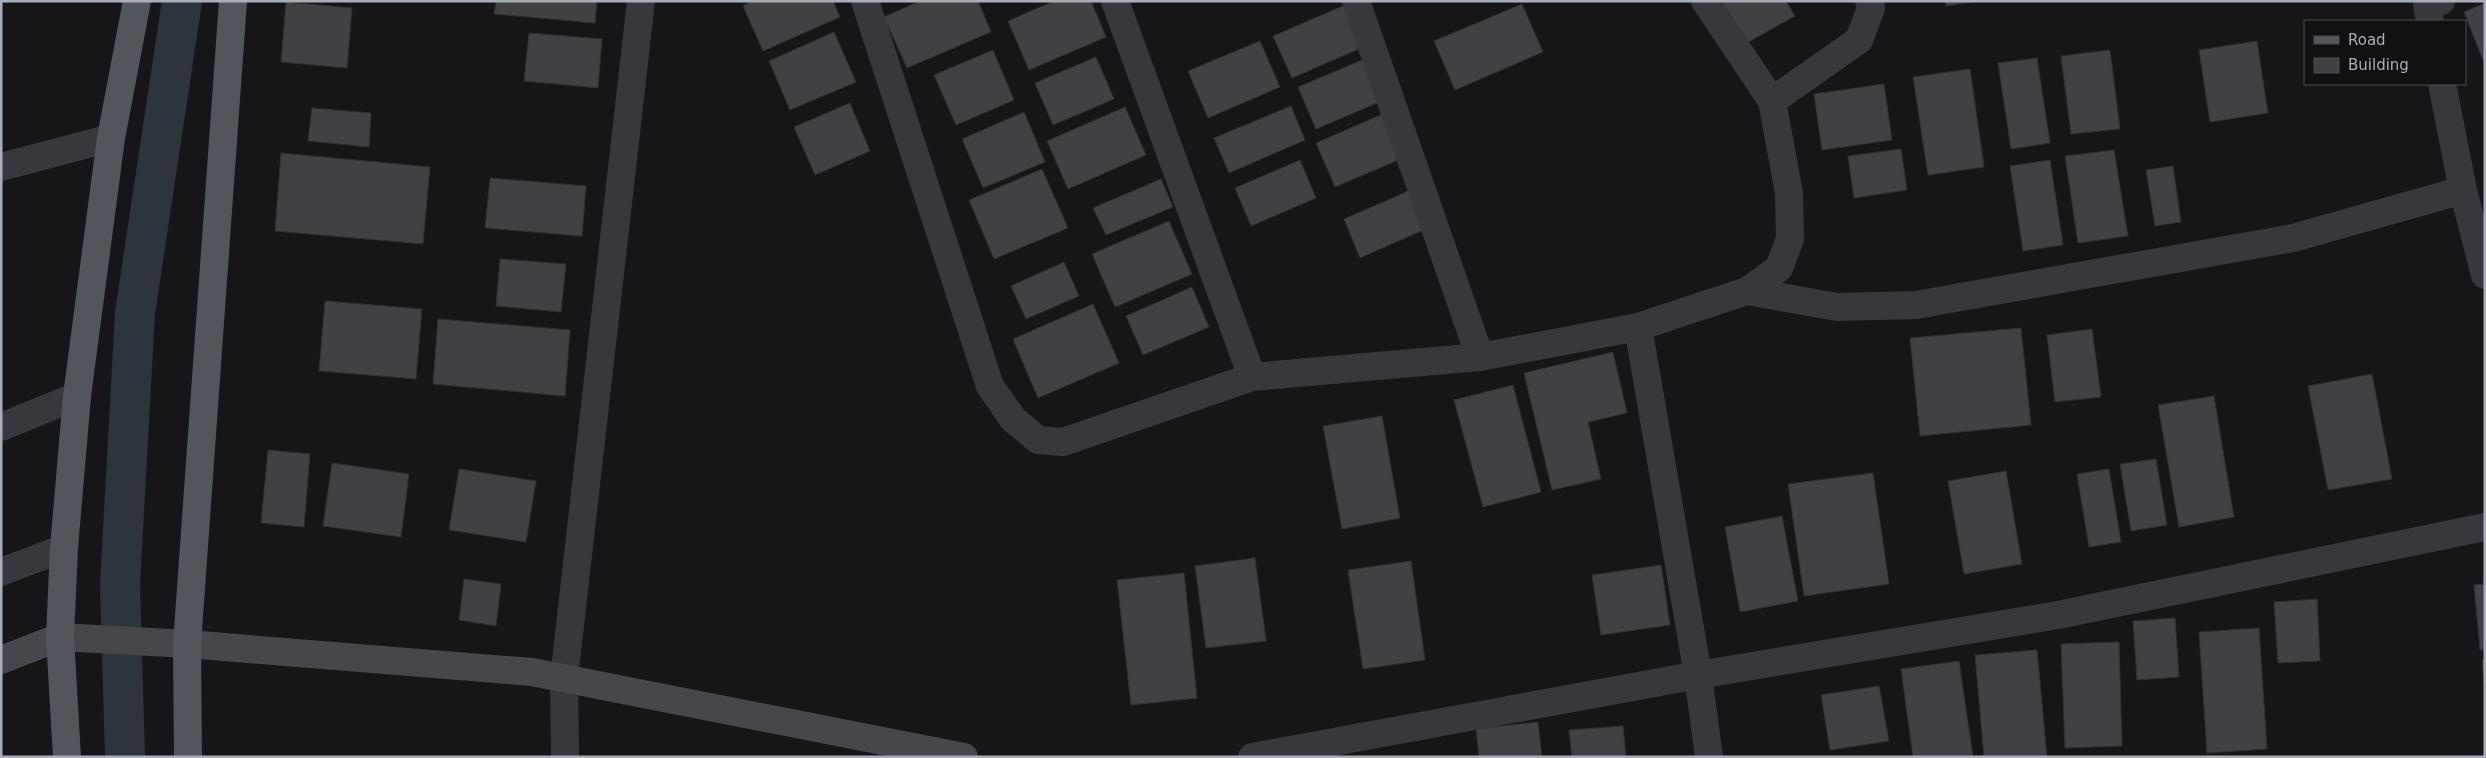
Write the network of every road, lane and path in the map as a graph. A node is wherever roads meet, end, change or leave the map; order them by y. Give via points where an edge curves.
1 (137, 1) edge
2 (232, 1) edge
3 (641, 1) edge
4 (865, 1) edge
5 (1114, 1) edge
6 (1356, 1) edge
7 (1705, 1) edge
8 (1869, 1) edge
9 (2442, 85) edge
10 (1772, 101) junction
11 (111, 138) junction
12 (1, 167) edge
13 (2463, 190) junction
14 (2485, 275) edge
15 (1747, 291) junction
16 (1638, 327) junction
17 (1480, 357) junction
18 (1252, 377) junction
19 (77, 396) junction
20 (1, 427) edge
21 (2485, 527) edge
22 (64, 548) junction
23 (1, 572) edge
24 (60, 637) junction
25 (187, 644) junction
26 (1, 660) edge
27 (1698, 675) junction
28 (564, 678) junction
29 (926, 753) edge
30 (67, 757) edge
31 (188, 757) edge
32 (566, 757) edge
33 (964, 757) edge
34 (1252, 757) edge
35 (1709, 757) edge

1 - 11 main road
2 - 25 main road
3 - 28 street
4 - 18 street via 990,386 1013,419 1038,440 1063,442
5 - 18 street
6 - 17 street
7 - 10 street
8 - 10 street via 1871,8 1859,40
9 - 13 street
10 - 15 street via 1789,193 1790,239 1779,268
11 - 12 street
11 - 19 main road
13 - 14 street
13 - 15 street via 2293,238 1916,305 1837,307
15 - 16 street
16 - 17 street
16 - 27 street
17 - 18 street
19 - 20 street
19 - 22 main road
21 - 27 street via 2058,616
22 - 23 street
22 - 24 main road
24 - 25 street
24 - 26 street
24 - 30 main road
25 - 28 street via 532,672
25 - 31 main road
27 - 34 street
27 - 35 street
28 - 29 street
28 - 32 street
29 - 33 street

